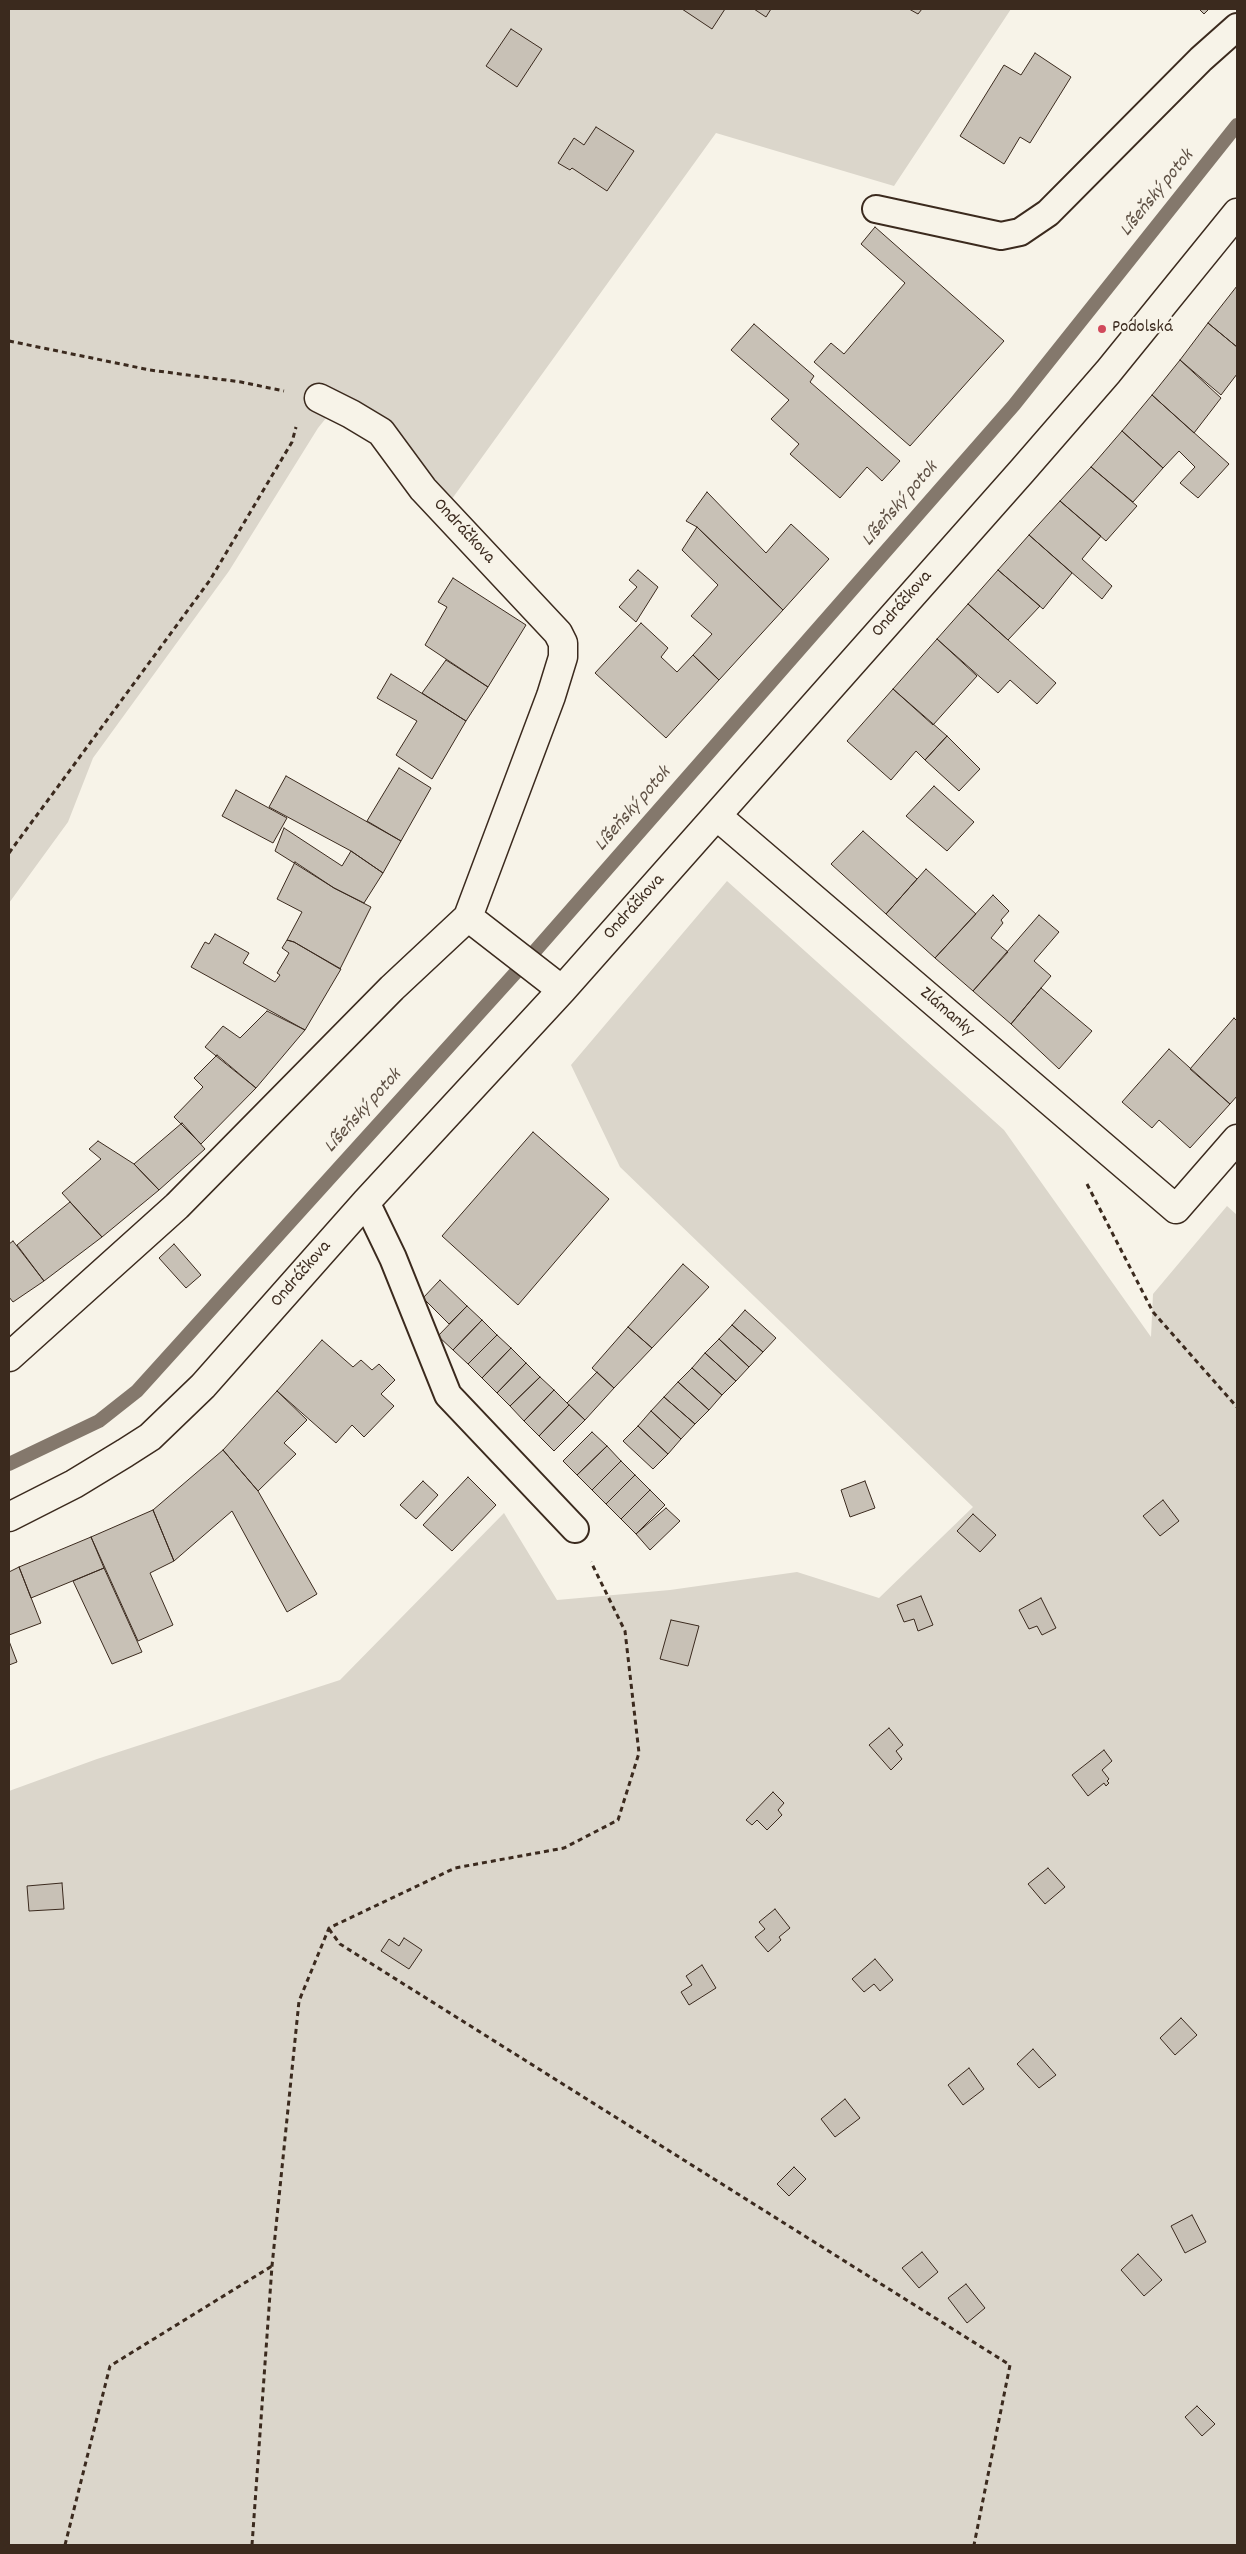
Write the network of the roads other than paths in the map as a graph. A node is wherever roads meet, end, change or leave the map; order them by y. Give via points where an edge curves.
1 (1237, 27) edge
2 (876, 209) dead end
3 (1237, 213) edge
4 (319, 398) road end
5 (717, 816) junction
6 (468, 918) junction
7 (562, 990) junction
8 (1237, 1139) edge
9 (366, 1202) junction
10 (9, 1357) edge
11 (9, 1517) edge
12 (575, 1530) road end

1 - 2 lane via 1201,59 1048,214 1020,232 1001,236
3 - 5 street, Ondráčkova via 1108,372
4 - 6 street, Ondráčkova via 381,432 423,489 552,626 563,643 563,657 551,696
5 - 7 street, Ondráčkova
5 - 8 street, Zlámanky via 1176,1209
6 - 7 street
6 - 10 street, Ondráčkova via 392,988 177,1206
7 - 9 street, Ondráčkova
9 - 11 street, Ondráčkova via 203,1386 157,1430 74,1484
9 - 12 lane via 393,1258 448,1395

